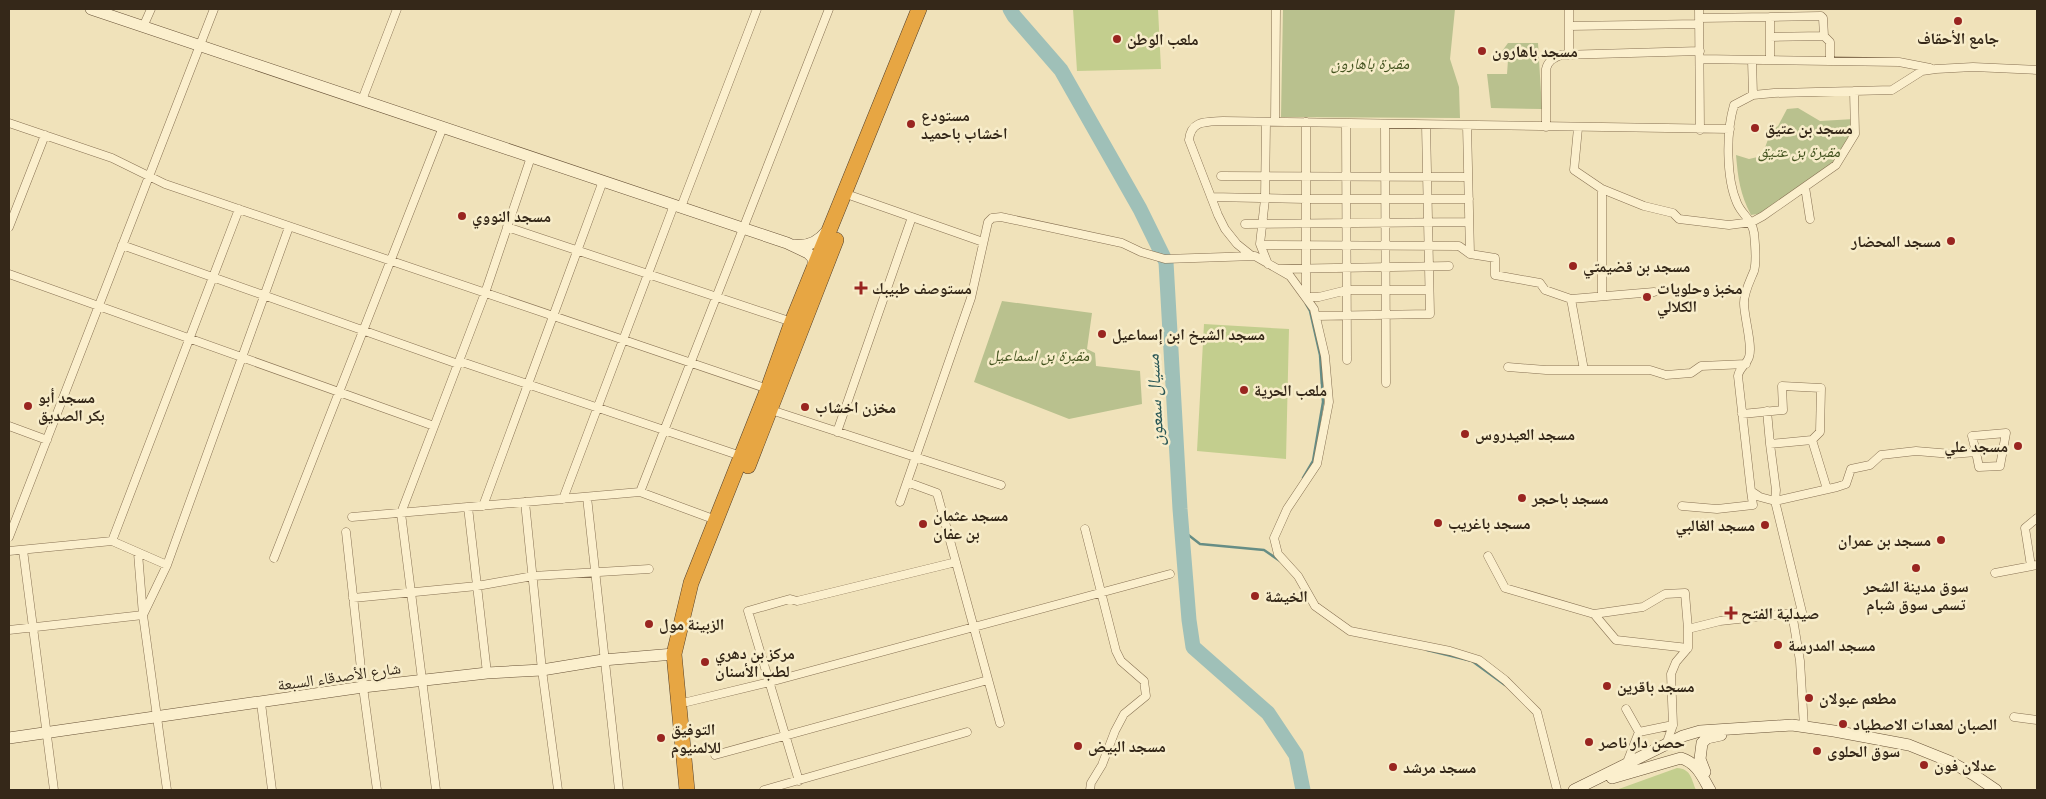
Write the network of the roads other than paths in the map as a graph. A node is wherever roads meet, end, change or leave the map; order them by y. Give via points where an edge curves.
1 (94, 9) edge
2 (151, 9) edge
3 (214, 9) edge
4 (397, 9) edge
5 (757, 9) edge
6 (829, 9) edge
7 (919, 9) edge
8 (926, 9) edge
9 (1276, 9) edge
10 (1569, 9) edge
11 (1699, 9) edge
12 (1770, 17) junction
13 (1699, 21) junction
14 (1569, 26) junction
15 (143, 27) junction
16 (1824, 36) junction
17 (1770, 37) junction
18 (199, 46) junction
19 (1569, 55) junction
20 (1700, 55) junction
21 (1752, 60) junction
22 (1770, 60) junction
23 (1830, 61) junction
24 (1936, 70) junction
25 (2037, 70) edge
26 (1854, 91) junction
27 (1753, 96) junction
28 (362, 100) junction
29 (9, 122) edge
30 (1266, 122) junction
31 (1275, 122) junction
32 (1306, 122) junction
33 (1346, 123) junction
34 (1385, 124) junction
35 (1426, 125) junction
36 (1467, 126) junction
37 (443, 127) junction
38 (1546, 127) junction
39 (1578, 128) junction
40 (1730, 129) junction
41 (1700, 130) junction
42 (45, 135) junction
43 (531, 157) junction
44 (149, 175) junction
45 (1222, 176) dead end
46 (1266, 176) junction
47 (1306, 176) junction
48 (1347, 176) junction
49 (1386, 176) junction
50 (1427, 177) junction
51 (1468, 177) junction
52 (603, 181) junction
53 (1804, 187) junction
54 (1602, 189) junction
55 (852, 196) junction
56 (1211, 197) junction
57 (1265, 199) junction
58 (1306, 199) junction
59 (1346, 199) junction
60 (1386, 199) junction
61 (1428, 199) junction
62 (1469, 199) junction
63 (677, 206) junction
64 (239, 209) junction
65 (912, 217) junction
66 (1810, 218) dead end
67 (1428, 222) junction
68 (1469, 222) junction
69 (1752, 222) junction
70 (1347, 223) junction
71 (1386, 223) junction
72 (1244, 224) dead end
73 (1262, 224) junction
74 (1306, 224) junction
75 (289, 227) junction
76 (507, 227) junction
77 (830, 227) junction
78 (9, 228) edge
79 (743, 228) junction
80 (983, 242) junction
81 (787, 243) junction
82 (122, 245) junction
83 (1386, 245) junction
84 (1428, 245) junction
85 (1261, 246) junction
86 (1306, 246) junction
87 (1347, 246) junction
88 (578, 251) junction
89 (1470, 254) junction
90 (1252, 256) junction
91 (392, 262) junction
92 (1268, 264) junction
93 (1429, 266) junction
94 (1449, 266) dead end
95 (1386, 267) junction
96 (1306, 268) junction
97 (1347, 268) junction
98 (1278, 269) junction
99 (813, 270) junction
100 (9, 274) edge
101 (648, 275) junction
102 (213, 277) junction
103 (1347, 290) junction
104 (1386, 290) junction
105 (1429, 290) junction
106 (1654, 292) dead end
107 (485, 293) junction
108 (1602, 295) junction
109 (264, 296) junction
110 (1306, 297) junction
111 (716, 298) junction
112 (1571, 299) junction
113 (99, 306) junction
114 (1386, 315) junction
115 (553, 316) junction
116 (1316, 316) junction
117 (1347, 316) junction
118 (792, 322) junction
119 (364, 331) junction
120 (190, 338) junction
121 (624, 340) junction
122 (242, 357) junction
123 (1347, 360) dead end
124 (458, 363) junction
125 (691, 363) junction
126 (1746, 364) junction
127 (1508, 367) dead end
128 (1584, 370) junction
129 (1386, 383) dead end
130 (528, 384) junction
131 (768, 389) junction
132 (340, 392) junction
133 (598, 408) junction
134 (771, 410) junction
135 (1767, 411) junction
136 (1742, 414) junction
137 (9, 426) edge
138 (434, 426) junction
139 (664, 430) junction
140 (837, 432) junction
141 (47, 440) junction
142 (1812, 440) junction
143 (1770, 444) junction
144 (1976, 452) junction
145 (746, 457) junction
146 (916, 457) junction
147 (907, 482) junction
148 (1001, 485) dead end
149 (1826, 489) junction
150 (1751, 491) junction
151 (640, 492) junction
152 (587, 497) junction
153 (563, 499) junction
154 (1775, 501) junction
155 (525, 502) junction
156 (900, 502) dead end
157 (483, 506) junction
158 (1682, 506) dead end
159 (468, 507) junction
160 (401, 513) junction
161 (352, 517) dead end
162 (2037, 518) edge
163 (716, 520) junction
164 (1085, 529) dead end
165 (346, 532) dead end
166 (9, 537) edge
167 (112, 541) junction
168 (23, 550) junction
169 (9, 551) edge
170 (138, 553) junction
171 (1488, 556) dead end
172 (274, 558) dead end
173 (956, 562) junction
174 (167, 566) junction
175 (2034, 566) edge
176 (649, 569) dead end
177 (595, 571) junction
178 (1170, 574) dead end
179 (1995, 574) dead end
180 (532, 576) junction
181 (477, 586) junction
182 (411, 592) junction
183 (1101, 593) junction
184 (354, 598) junction
185 (1792, 613) junction
186 (1594, 614) junction
187 (143, 615) junction
188 (32, 627) junction
189 (974, 627) junction
190 (1688, 629) junction
191 (9, 630) edge
192 (1688, 648) junction
193 (674, 654) junction
194 (603, 660) junction
195 (542, 670) junction
196 (487, 673) junction
197 (421, 680) junction
198 (988, 680) junction
199 (770, 682) junction
200 (364, 687) junction
201 (687, 702) junction
202 (261, 704) junction
203 (1626, 709) dead end
204 (2014, 717) dead end
205 (157, 718) junction
206 (2037, 720) edge
207 (1000, 724) dead end
208 (1673, 724) junction
209 (1804, 727) junction
210 (1744, 728) junction
211 (967, 732) dead end
212 (1639, 732) junction
213 (46, 733) junction
214 (786, 735) junction
215 (9, 738) edge
216 (1666, 745) junction
217 (715, 755) dead end
218 (1626, 765) junction
219 (800, 780) junction
220 (1578, 788) edge
221 (54, 790) edge
222 (167, 790) edge
223 (272, 790) edge
224 (377, 790) edge
225 (436, 790) edge
226 (558, 790) edge
227 (619, 790) edge
228 (687, 790) edge
229 (697, 790) edge
230 (764, 790) edge
231 (1090, 790) edge
232 (1557, 790) edge
233 (1711, 790) edge
234 (1996, 790) edge

1 - 15 street
2 - 15 street
3 - 18 street
4 - 28 street
5 - 63 street
6 - 79 street
7 - 77 highway
8 - 55 highway
9 - 31 street
10 - 14 street
11 - 13 street
12 - 13 street
12 - 16 street via 1820,16 1823,18
12 - 17 street
13 - 14 street
13 - 20 street
14 - 19 street
15 - 18 street
16 - 17 street
16 - 23 street via 1830,42
17 - 22 street
18 - 28 street
18 - 44 street
19 - 20 street
19 - 38 street via 1552,59 1546,69
20 - 21 street
20 - 41 street
21 - 22 street
21 - 27 street
22 - 23 street
23 - 24 street via 1899,62
24 - 25 street via 1973,67
24 - 26 street via 1922,71 1892,90
26 - 27 street
26 - 53 street via 1854,134 1836,166
27 - 40 street via 1734,105
28 - 37 street
29 - 42 street
30 - 31 street
30 - 46 street
30 - 56 street via 1215,121 1194,126 1189,132 1188,140
31 - 32 street
32 - 33 street
32 - 47 street
33 - 34 street
33 - 48 street
34 - 35 street
34 - 49 street
35 - 36 street
35 - 50 street
36 - 38 street
36 - 51 street
37 - 43 street
37 - 91 street
38 - 39 street
39 - 41 street
39 - 54 street via 1574,170
40 - 41 street
40 - 69 street via 1733,193 1739,208
42 - 44 street via 112,158
42 - 78 street
43 - 52 street
43 - 76 street
44 - 64 street via 165,184
44 - 82 street
45 - 46 street
46 - 47 street
46 - 57 street
47 - 48 street
47 - 58 street
48 - 49 street
48 - 59 street
49 - 50 street
49 - 60 street
50 - 51 street
50 - 61 street
51 - 62 street
52 - 63 street
52 - 88 street
53 - 66 street
53 - 69 street
54 - 69 street via 1644,206 1673,213 1679,219 1730,225
54 - 108 street
55 - 65 street
55 - 134 highway
56 - 57 street
56 - 90 street via 1226,229
57 - 58 street
57 - 73 street
58 - 59 street
58 - 74 street
59 - 60 street
59 - 70 street
60 - 61 street
60 - 71 street
61 - 62 street
61 - 67 street
62 - 68 street
63 - 79 street
63 - 101 street
64 - 75 street
64 - 102 street
65 - 80 street
65 - 140 street
67 - 68 street
67 - 71 street
67 - 84 street
68 - 89 street
69 - 126 street via 1755,269 1744,302 1750,355
70 - 71 street
70 - 74 street
70 - 87 street
71 - 83 street
72 - 73 street
73 - 74 street
73 - 85 street
74 - 86 street
75 - 91 street
75 - 109 street
76 - 88 street
76 - 107 street
77 - 81 street via 819,241 798,246
77 - 99 highway
79 - 81 street
79 - 111 street
80 - 90 street via 988,222 998,216 1122,242 1164,259
80 - 146 street via 971,298
81 - 99 street via 813,258
82 - 102 street
82 - 113 street
83 - 84 street
83 - 87 street
83 - 95 street
84 - 89 street via 1459,246
84 - 93 street
85 - 86 street
85 - 92 street
86 - 87 street
86 - 96 street
87 - 97 street
88 - 101 street
88 - 115 street
89 - 112 street via 1495,258 1495,275 1540,282 1545,290
90 - 92 street
91 - 107 street
91 - 119 street
92 - 98 street
93 - 94 street
93 - 95 street
93 - 105 street
95 - 97 street
95 - 104 street
96 - 97 street
96 - 98 street
96 - 110 street
97 - 103 street
98 - 110 street via 1290,276
99 - 118 highway
100 - 113 street
101 - 111 street
101 - 121 street
102 - 109 street
102 - 120 street
103 - 104 street
103 - 110 street
103 - 117 street
104 - 105 street
104 - 114 street
105 - 114 street via 1430,314
106 - 108 street
107 - 115 street
107 - 124 street
108 - 112 street
109 - 119 street
109 - 122 street
110 - 116 street
111 - 118 street
111 - 125 street
112 - 128 street
113 - 120 street
113 - 141 street
114 - 117 street
114 - 129 street
115 - 121 street
115 - 130 street
116 - 117 street
116 - 232 street via 1330,402 1317,464 1287,509 1274,538 1278,554 1298,576 1316,606 1350,631 1450,650 1479,660 1505,680 1538,712
117 - 123 street
118 - 131 highway
119 - 124 street
119 - 132 street
120 - 122 street
120 - 167 street
121 - 125 street
121 - 133 street
122 - 132 street
122 - 174 street
124 - 130 street
124 - 138 street
125 - 131 street
125 - 139 street
126 - 128 street via 1701,366 1691,373 1666,375 1650,370
126 - 136 street via 1738,372
127 - 128 street
130 - 133 street
130 - 157 street
131 - 145 highway
132 - 138 street
132 - 172 street
133 - 139 street
133 - 153 street
134 - 140 street
134 - 145 highway
135 - 136 street
135 - 142 street via 1783,410 1782,386 1821,388 1820,432
135 - 143 street
136 - 150 street
137 - 141 street
138 - 160 street
139 - 145 street
139 - 151 street
140 - 146 street
141 - 166 street
142 - 143 street
142 - 149 street
143 - 154 street
144 - 144 street via 1979,467 2000,466 2006,433 1972,436
144 - 149 street via 1916,451 1881,455 1870,465 1851,469 1846,484
145 - 163 highway
145 - 201 highway via 699,590 683,653
146 - 147 street
146 - 148 street
147 - 156 street
147 - 173 street via 937,493
149 - 154 street
150 - 154 street
150 - 158 street via 1753,505 1716,509
151 - 152 street
151 - 163 street
152 - 153 street
152 - 177 street
153 - 155 street
154 - 185 street via 1802,612
155 - 157 street
155 - 180 street
157 - 159 street
159 - 160 street
159 - 181 street
160 - 161 street
160 - 182 street
162 - 175 street via 2025,528
163 - 193 highway via 690,583
164 - 183 street
165 - 184 street
167 - 168 street
167 - 170 street
168 - 169 street
168 - 188 street
170 - 174 street
170 - 187 street
171 - 186 street via 1505,588
173 - 189 street
173 - 199 street via 748,610
174 - 187 street
175 - 179 street
176 - 177 street
177 - 180 street
177 - 194 street
178 - 183 street
180 - 181 street
180 - 195 street
181 - 182 street
181 - 196 street
182 - 184 street
182 - 197 street
183 - 189 street
183 - 231 street via 1116,651 1144,681 1146,696 1124,714
184 - 200 street
185 - 190 street via 1720,621
185 - 209 street via 1800,661
186 - 190 street via 1643,608 1664,594 1684,593
186 - 192 street via 1616,640
187 - 188 street
187 - 205 street
188 - 191 street
188 - 213 street
189 - 198 street
189 - 199 street
190 - 192 street
192 - 208 street via 1676,662 1672,674
193 - 194 street, شارع الأصدقاء السبعة
193 - 228 highway
194 - 195 street, شارع الأصدقاء السبعة
194 - 227 street
195 - 196 street, شارع الأصدقاء السبعة
195 - 226 street
196 - 197 street, شارع الأصدقاء السبعة
197 - 200 street, شارع الأصدقاء السبعة
197 - 225 street
198 - 207 street
198 - 214 street
199 - 201 street
199 - 214 street
200 - 202 street, شارع الأصدقاء السبعة
200 - 224 street
201 - 229 highway
202 - 205 street, شارع الأصدقاء السبعة
202 - 223 street
203 - 212 street
204 - 206 street
205 - 213 street, شارع الأصدقاء السبعة
205 - 222 street
208 - 212 street
208 - 216 street
209 - 210 street
209 - 234 street via 1909,745 1949,761
210 - 216 street via 1700,731
210 - 233 street via 1707,738 1702,743 1700,759
211 - 219 street
212 - 218 street
213 - 215 street, شارع الأصدقاء السبعة
213 - 221 street
214 - 217 street
214 - 219 street
216 - 218 street
218 - 220 street
219 - 230 street
220 - 233 street via 1681,758 1691,761

